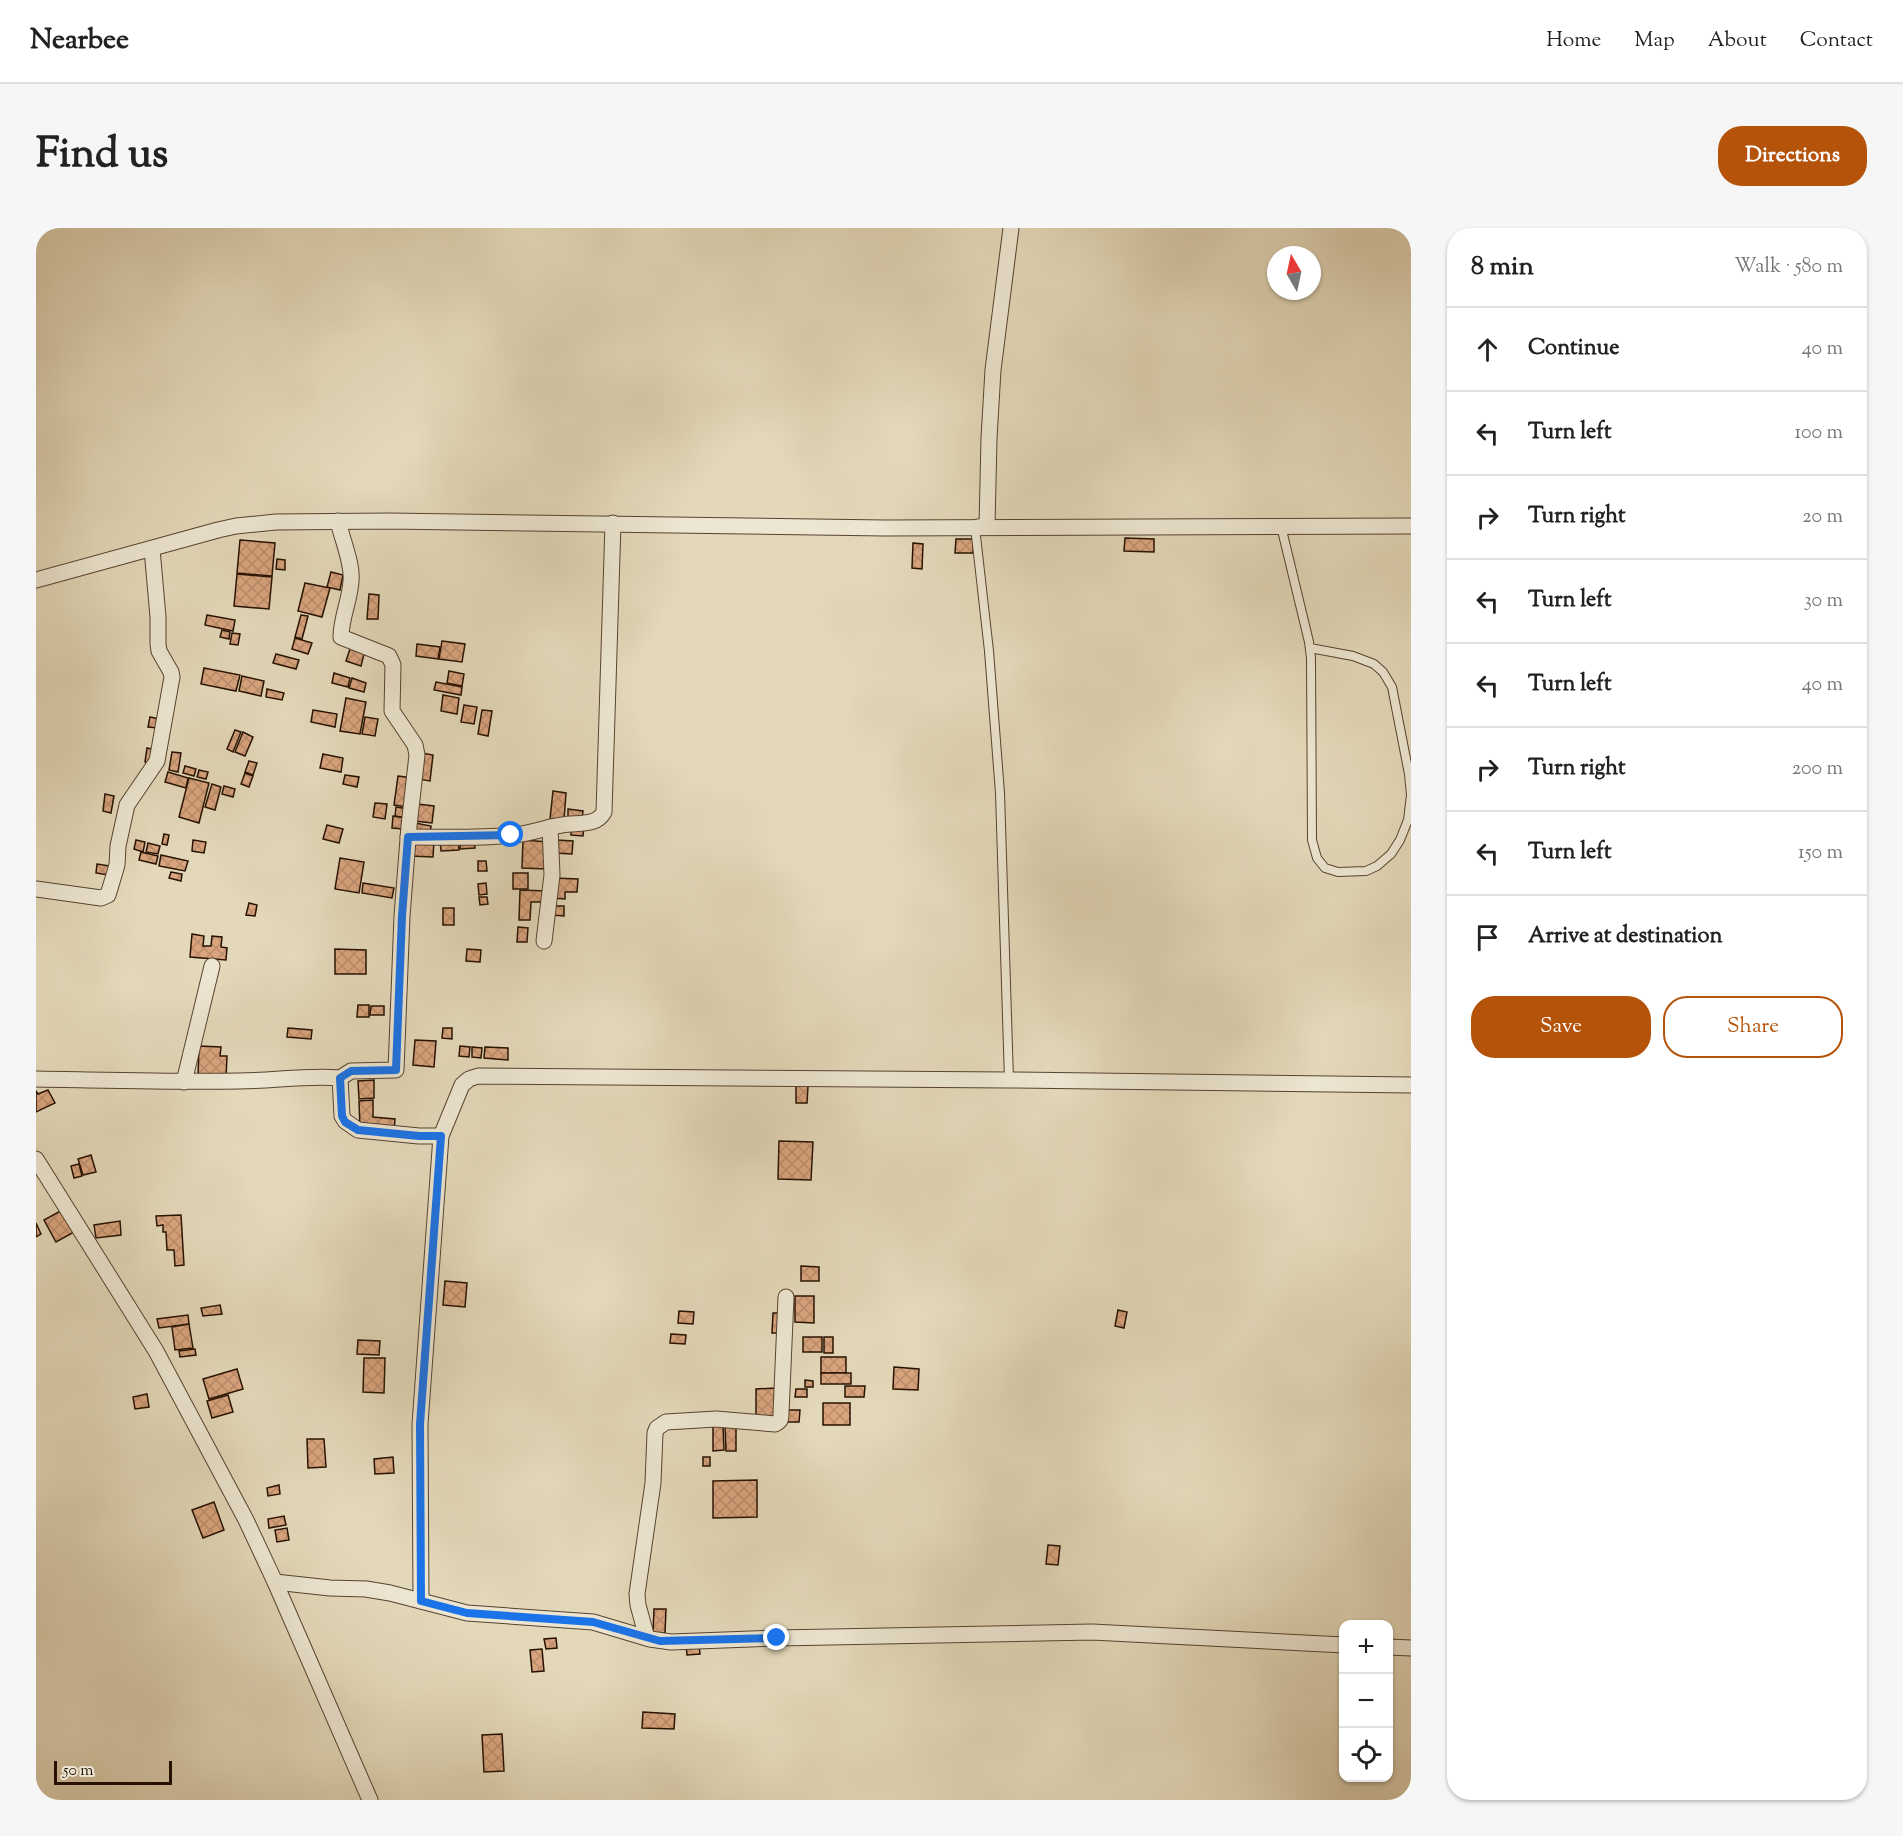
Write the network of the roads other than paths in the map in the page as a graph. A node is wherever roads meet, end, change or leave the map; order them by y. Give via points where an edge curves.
1 (1011, 228) edge
2 (338, 521) junction
3 (613, 523) junction
4 (983, 523) junction
5 (1281, 526) junction
6 (1411, 526) edge
7 (152, 549) junction
8 (36, 580) edge
9 (1310, 648) junction
10 (550, 827) junction
11 (408, 837) junction
12 (36, 889) edge
13 (544, 941) dead end
14 (212, 966) dead end
15 (340, 1078) junction
16 (36, 1079) edge
17 (1009, 1080) junction
18 (184, 1082) junction
19 (1411, 1085) edge
20 (441, 1136) junction
21 (36, 1159) edge
22 (786, 1297) dead end
23 (275, 1582) junction
24 (421, 1601) junction
25 (647, 1638) junction
26 (1339, 1645) edge
27 (1393, 1647) edge
28 (1411, 1648) edge
29 (370, 1800) edge

1 - 4 street via 993,370
2 - 3 street
2 - 7 street via 236,526
2 - 11 street via 351,571 341,637 392,660 392,711 417,750
3 - 4 street via 762,527
3 - 10 street via 604,812 592,822
4 - 5 street
4 - 17 lane via 1000,793
5 - 6 street
5 - 9 lane
7 - 8 street
7 - 12 street via 159,651 171,672 158,761 128,805 108,895
9 - 9 lane via 1312,840 1317,858 1326,868 1338,872 1366,871 1391,854 1408,820 1409,774 1392,687 1374,664
10 - 11 street via 511,835
10 - 13 street via 552,875
11 - 15 street via 396,1070 351,1071
14 - 18 street
15 - 18 street
15 - 20 street via 342,1116 358,1130
16 - 18 street
17 - 19 street
17 - 20 street via 478,1076 462,1085
20 - 24 street via 420,1424
21 - 23 street via 156,1351
22 - 25 street via 779,1422 716,1419 666,1422 657,1428 637,1594
23 - 24 street via 366,1589
23 - 29 street
24 - 25 street via 467,1613 593,1622
25 - 26 street via 672,1642 1092,1632
27 - 28 street

